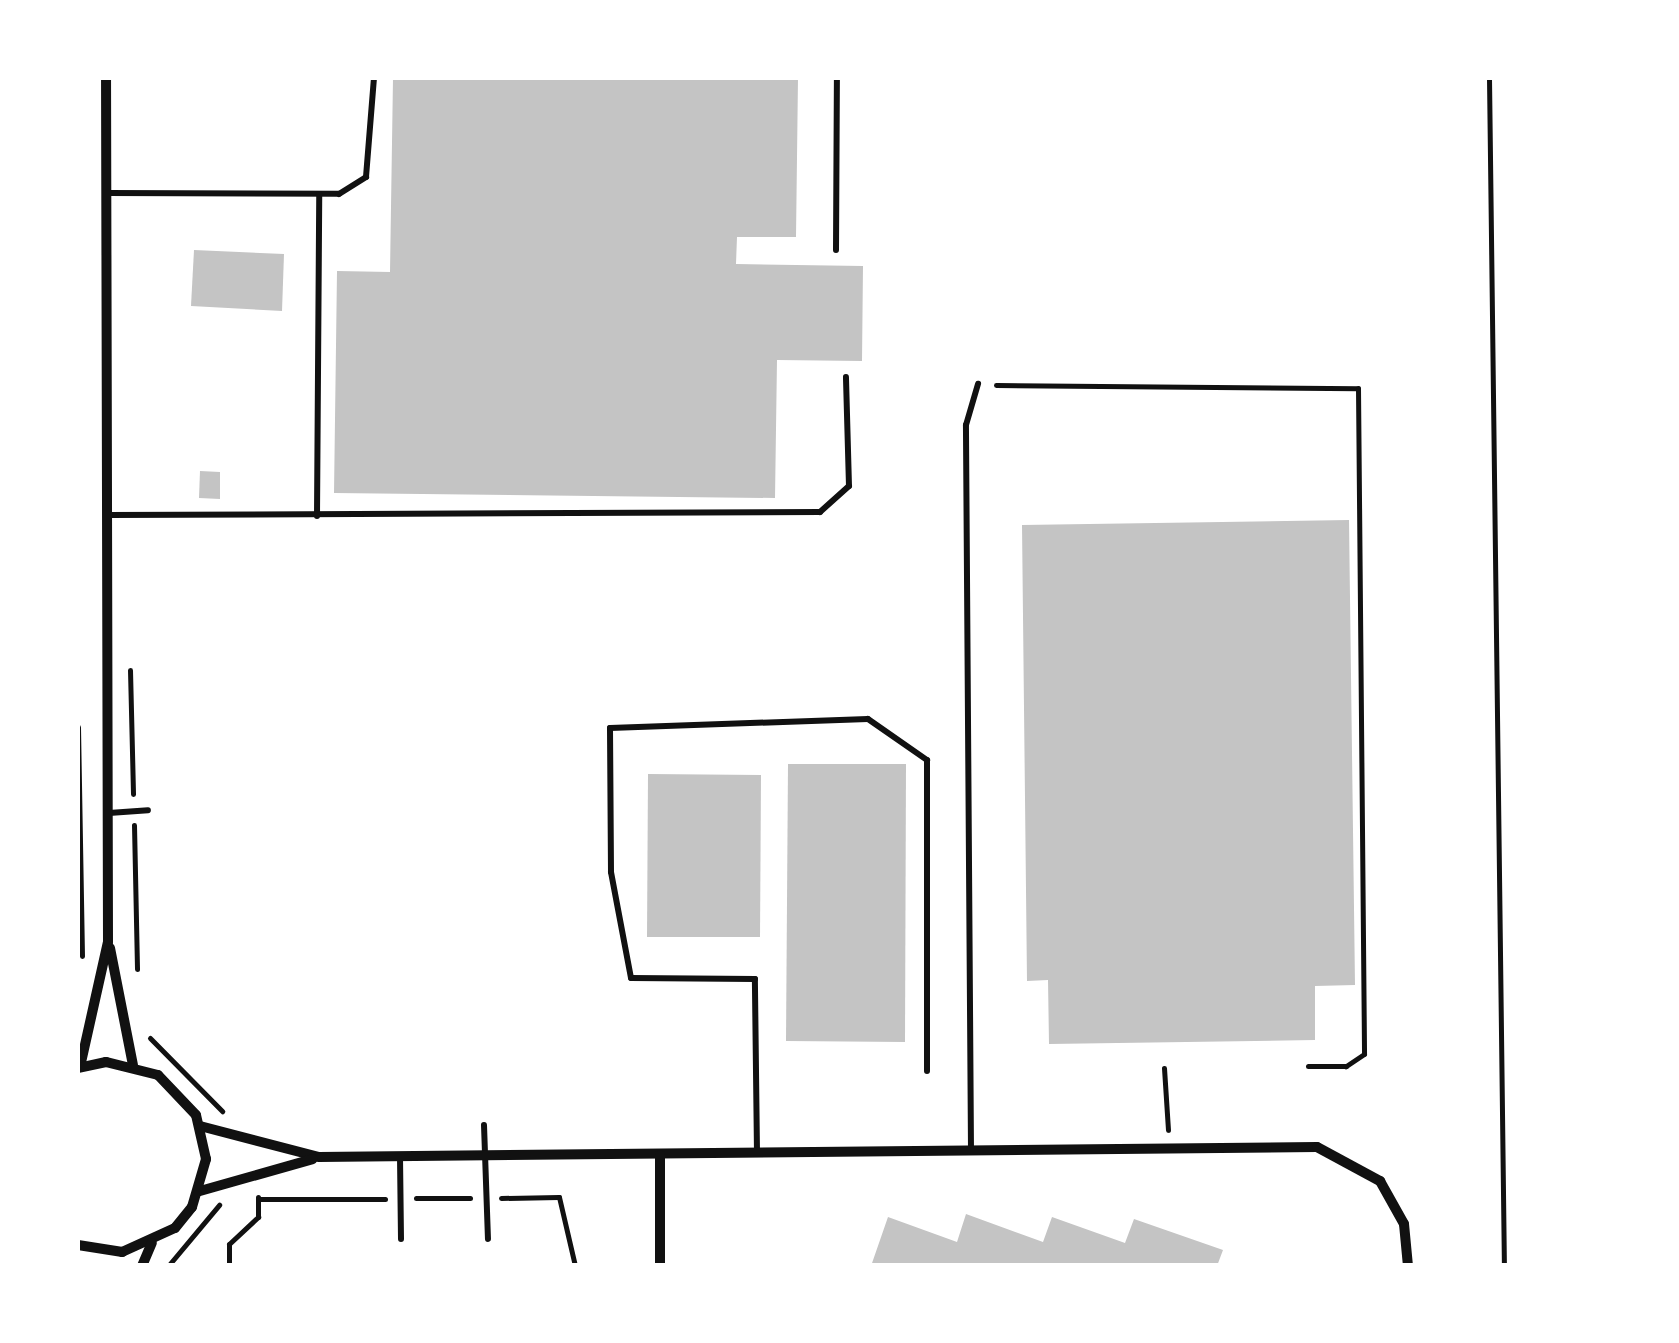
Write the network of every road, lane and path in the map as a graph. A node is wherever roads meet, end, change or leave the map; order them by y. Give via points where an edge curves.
1 (106, 78) edge
2 (374, 78) edge
3 (836, 78) edge
4 (1489, 78) edge
5 (107, 193) junction
6 (319, 194) junction
7 (836, 250) dead end
8 (846, 377) dead end
9 (978, 384) joint
10 (110, 515) junction
11 (317, 516) junction
12 (130, 663) dead end
13 (78, 727) edge
14 (148, 810) dead end
15 (133, 812) junction
16 (108, 813) junction
17 (108, 942) junction
18 (81, 976) dead end
19 (137, 984) dead end
20 (143, 1025) dead end
21 (132, 1064) junction
22 (1308, 1066) dead end
23 (79, 1068) edge
24 (1164, 1068) dead end
25 (927, 1071) dead end
26 (233, 1121) dead end
27 (484, 1125) dead end
28 (200, 1126) junction
29 (1168, 1146) junction
30 (971, 1150) junction
31 (757, 1154) junction
32 (660, 1156) junction
33 (319, 1157) junction
34 (485, 1157) junction
35 (400, 1158) junction
36 (257, 1188) dead end
37 (198, 1191) junction
38 (246, 1191) dead end
39 (234, 1193) dead end
40 (400, 1198) junction
41 (486, 1198) junction
42 (488, 1238) dead end
43 (401, 1239) dead end
44 (152, 1243) junction
45 (78, 1245) edge
46 (142, 1266) edge
47 (168, 1266) edge
48 (229, 1266) edge
49 (575, 1266) edge
50 (660, 1266) edge
51 (1408, 1266) edge
52 (1504, 1266) edge

1 - 5 street
2 - 6 lane via 366,177
3 - 7 lane
4 - 52 path
5 - 6 lane
5 - 10 street
6 - 11 lane
8 - 11 lane via 849,486 820,512
9 - 22 path via 1358,388 1364,1054 1346,1066
9 - 30 lane via 966,425
10 - 11 lane
10 - 16 street
12 - 15 path
13 - 18 path
14 - 15 lane
15 - 16 lane
15 - 19 path
16 - 17 street
17 - 21 street
17 - 23 street
20 - 26 path
21 - 23 street
21 - 28 street via 180,1092
24 - 29 path
25 - 31 lane via 927,760 868,719 610,728 611,872 631,978 755,979
27 - 34 lane
28 - 33 street
28 - 37 street
29 - 30 street
29 - 51 street via 1340,1154 1396,1203
30 - 31 street
31 - 32 street
32 - 34 street
32 - 50 street
33 - 35 street
33 - 37 street
34 - 35 street
34 - 41 lane
35 - 40 lane
36 - 38 path
37 - 44 street
39 - 47 path
40 - 41 path
40 - 43 lane
40 - 48 path via 258,1200 258,1217 229,1244
41 - 42 lane
41 - 49 path via 559,1197
44 - 45 street via 122,1252
44 - 46 street

